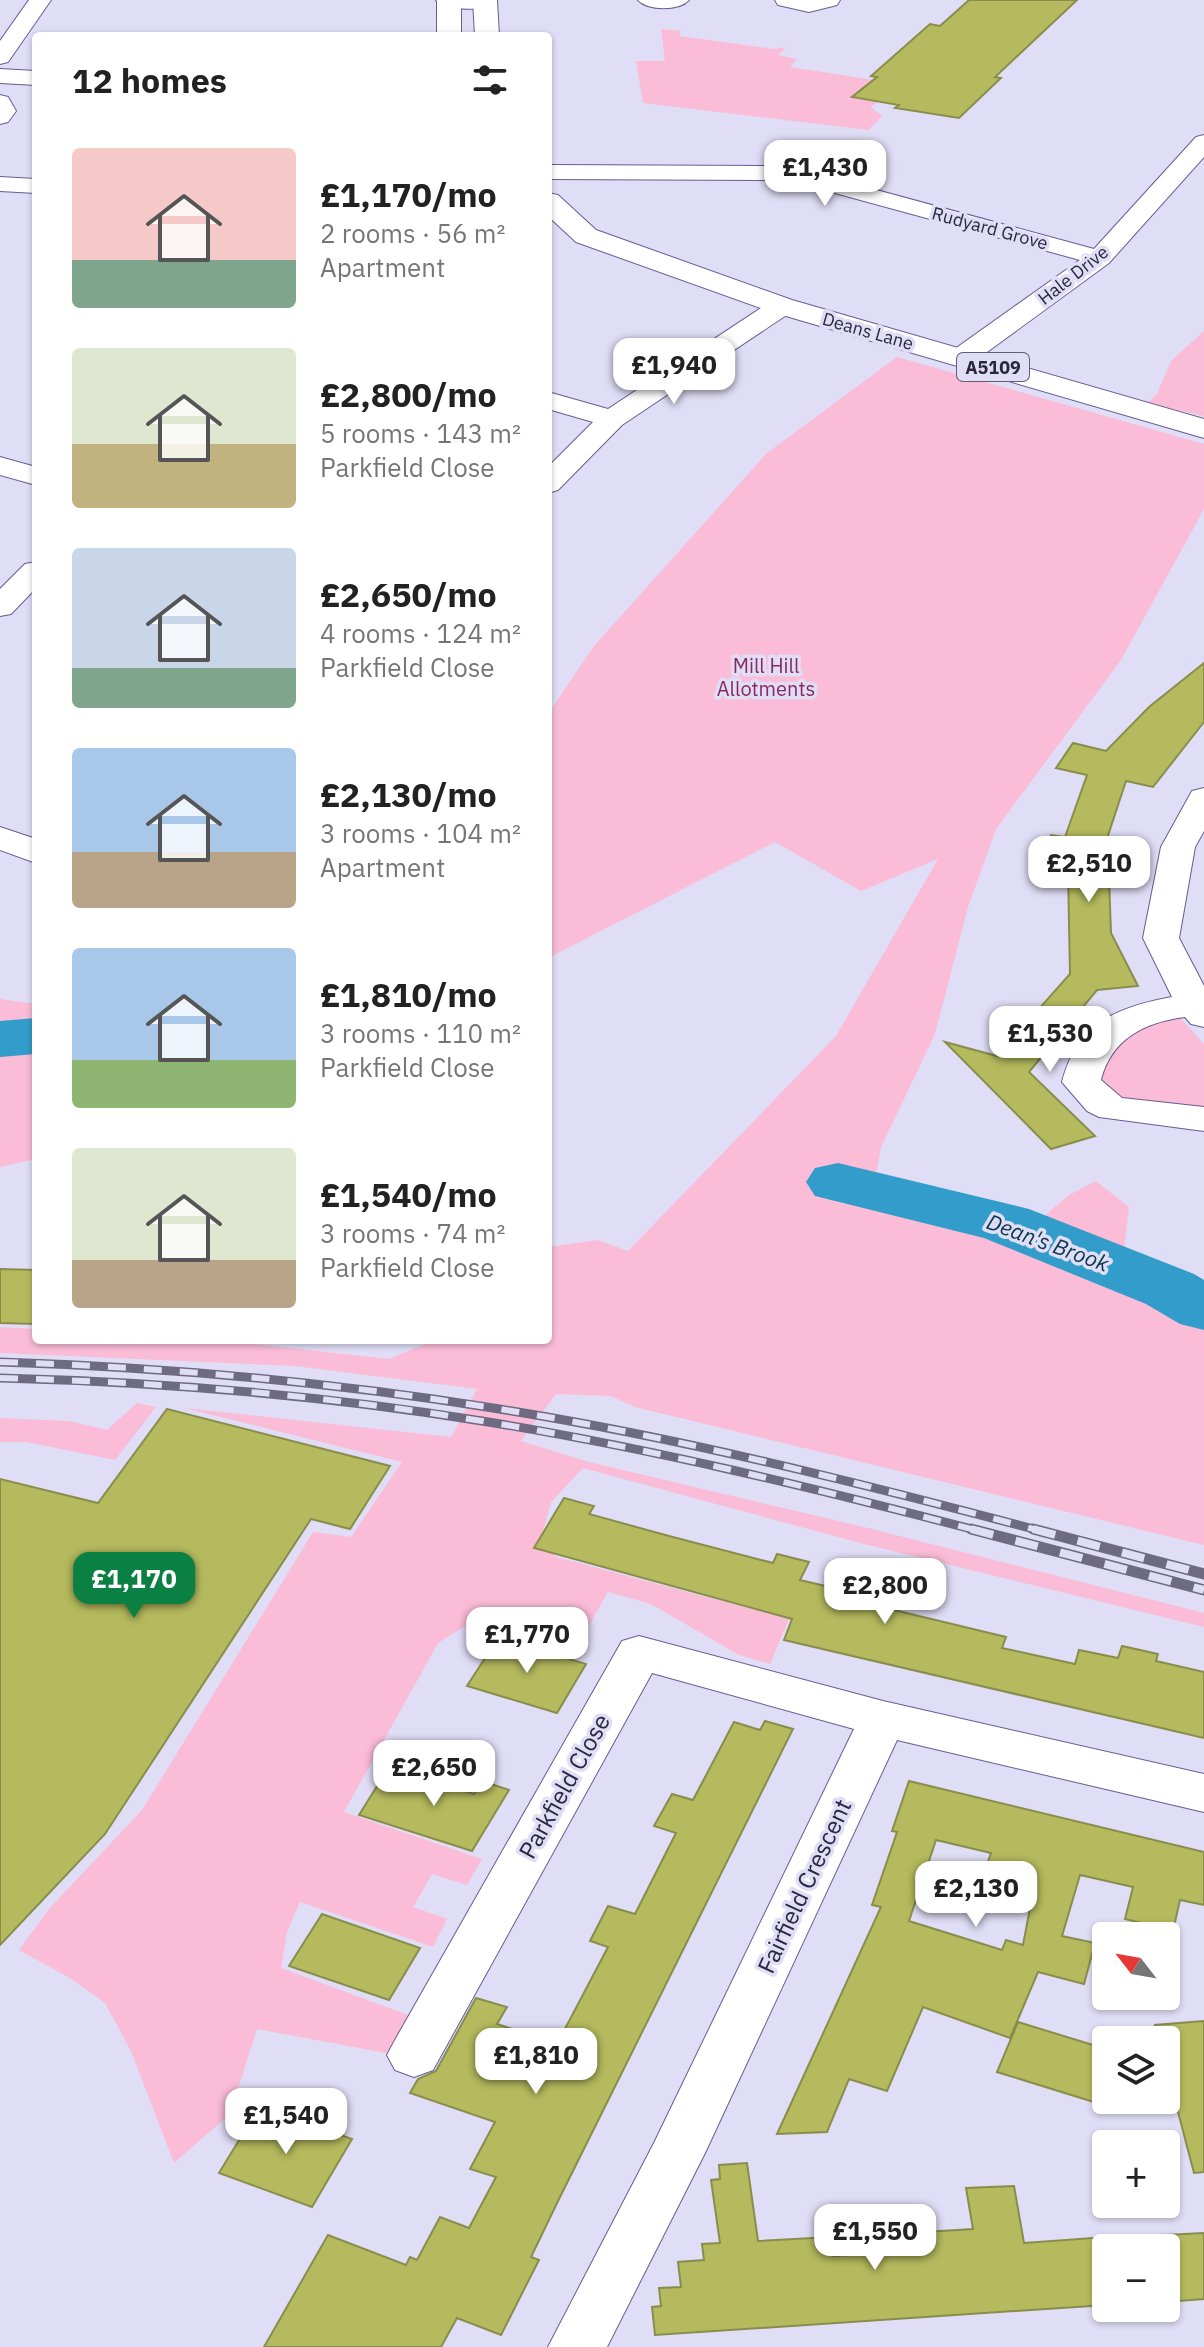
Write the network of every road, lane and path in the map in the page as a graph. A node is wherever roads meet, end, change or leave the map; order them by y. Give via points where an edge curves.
1 (40, 0) edge
2 (448, 0) edge
3 (485, 0) edge
4 (649, 0) edge
5 (678, 0) edge
6 (786, 0) edge
7 (829, 0) edge
8 (449, 32) edge
9 (487, 32) edge
10 (0, 57) edge
11 (0, 76) edge
12 (32, 78) edge
13 (0, 102) edge
14 (0, 117) edge
15 (1204, 142) edge
16 (552, 172) edge
17 (0, 184) edge
18 (32, 186) edge
19 (552, 205) edge
20 (1100, 258) junction
21 (782, 306) junction
22 (962, 357) junction
23 (552, 401) edge
24 (612, 419) junction
25 (1204, 429) edge
26 (0, 466) edge
27 (32, 475) edge
28 (552, 480) edge
29 (32, 575) edge
30 (0, 607) edge
31 (1204, 798) edge
32 (0, 837) edge
33 (32, 850) edge
34 (1191, 850) edge
35 (1199, 1011) edge
36 (1204, 1119) edge
37 (883, 1719) junction
38 (1204, 1793) edge
39 (414, 2055) dead end
40 (577, 2347) edge

1 - 10 street
2 - 3 street
2 - 8 main road
3 - 9 main road
4 - 5 street
6 - 7 street via 809,5
11 - 12 street
13 - 14 street
15 - 20 street, Hale Drive
16 - 20 street, Rudyard Grove via 788,173
17 - 18 street
19 - 21 main road, Deans Lane / A5109 via 586,236
20 - 22 street, Hale Drive
21 - 22 main road, Deans Lane / A5109
21 - 24 street
22 - 25 main road, Deans Lane / A5109
23 - 24 street
24 - 28 street
26 - 27 street
29 - 30 street
31 - 34 street
32 - 33 street
34 - 35 street via 1161,938
35 - 36 street via 1151,1010 1124,1022 1089,1058 1081,1082 1113,1109
37 - 38 street
37 - 39 street, Parkfield Close via 639,1653
37 - 40 street, Fairfield Crescent via 677,2153

